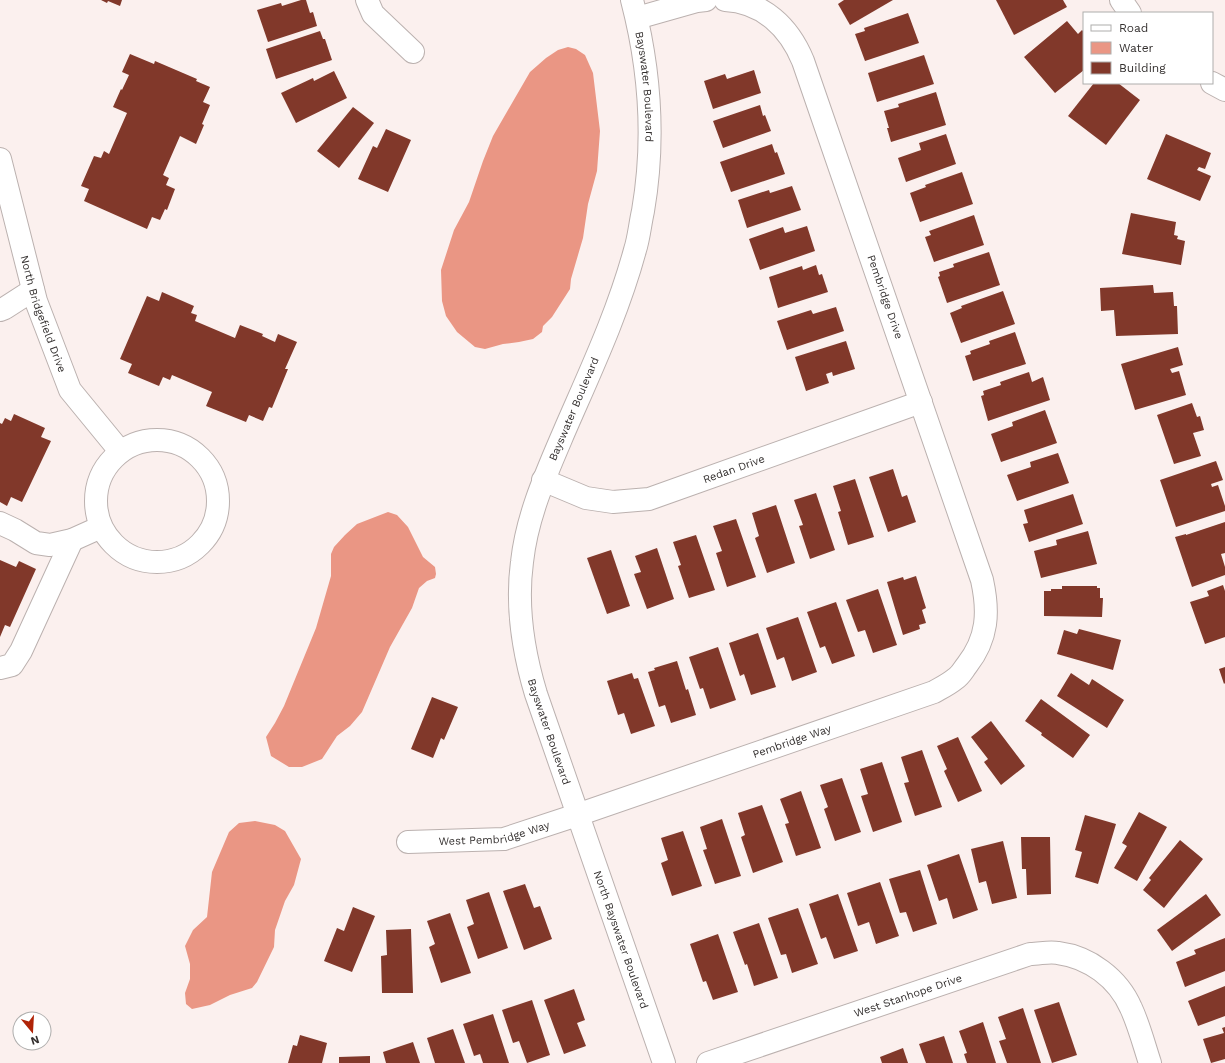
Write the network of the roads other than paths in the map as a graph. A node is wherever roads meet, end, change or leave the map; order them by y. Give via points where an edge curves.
1 (367, 0) edge
2 (706, 0) edge
3 (725, 0) edge
4 (1121, 0) edge
5 (634, 9) edge
6 (1129, 12) edge
7 (413, 52) dead end
8 (1213, 84) edge
9 (1225, 90) edge
10 (0, 159) edge
11 (33, 290) junction
12 (0, 310) edge
13 (921, 402) junction
14 (120, 451) junction
15 (543, 480) junction
16 (0, 523) edge
17 (101, 527) junction
18 (72, 540) junction
19 (982, 636) joint
20 (0, 668) edge
21 (577, 815) junction
22 (408, 842) dead end
23 (664, 1063) edge
24 (708, 1063) edge
25 (1150, 1063) edge

1 - 7 street via 373,14
2 - 5 street
3 - 13 street, Pembridge Drive via 745,3 767,14 785,29 799,50
4 - 6 street
5 - 15 street, Bayswater Boulevard via 642,42 648,89 650,139 645,200 636,249 613,318
8 - 9 street
10 - 11 street, North Bridgefield Drive
11 - 12 street
11 - 14 street, North Bridgefield Drive via 70,390
13 - 15 street, Redan Drive via 649,499 613,502 586,498
13 - 19 street, Pembridge Drive via 982,580 986,607
14 - 17 street via 106,466 97,486 95,507
14 - 17 street via 138,442 158,439 178,443 196,453 209,468 217,486 218,506 213,525 202,542 186,554 167,561 148,562 129,555 112,544
15 - 21 street, Bayswater Boulevard via 528,527 522,562 521,622 531,679
16 - 18 street via 36,542 50,545
17 - 18 street
18 - 20 street via 21,651 12,665
19 - 21 street, Pembridge Way via 980,645 962,673 934,692
21 - 22 street, West Pembridge Way via 504,839
21 - 23 street, North Bayswater Boulevard
24 - 25 street, West Stanhope Drive via 1030,954 1048,952 1087,961 1122,991 1131,1007

